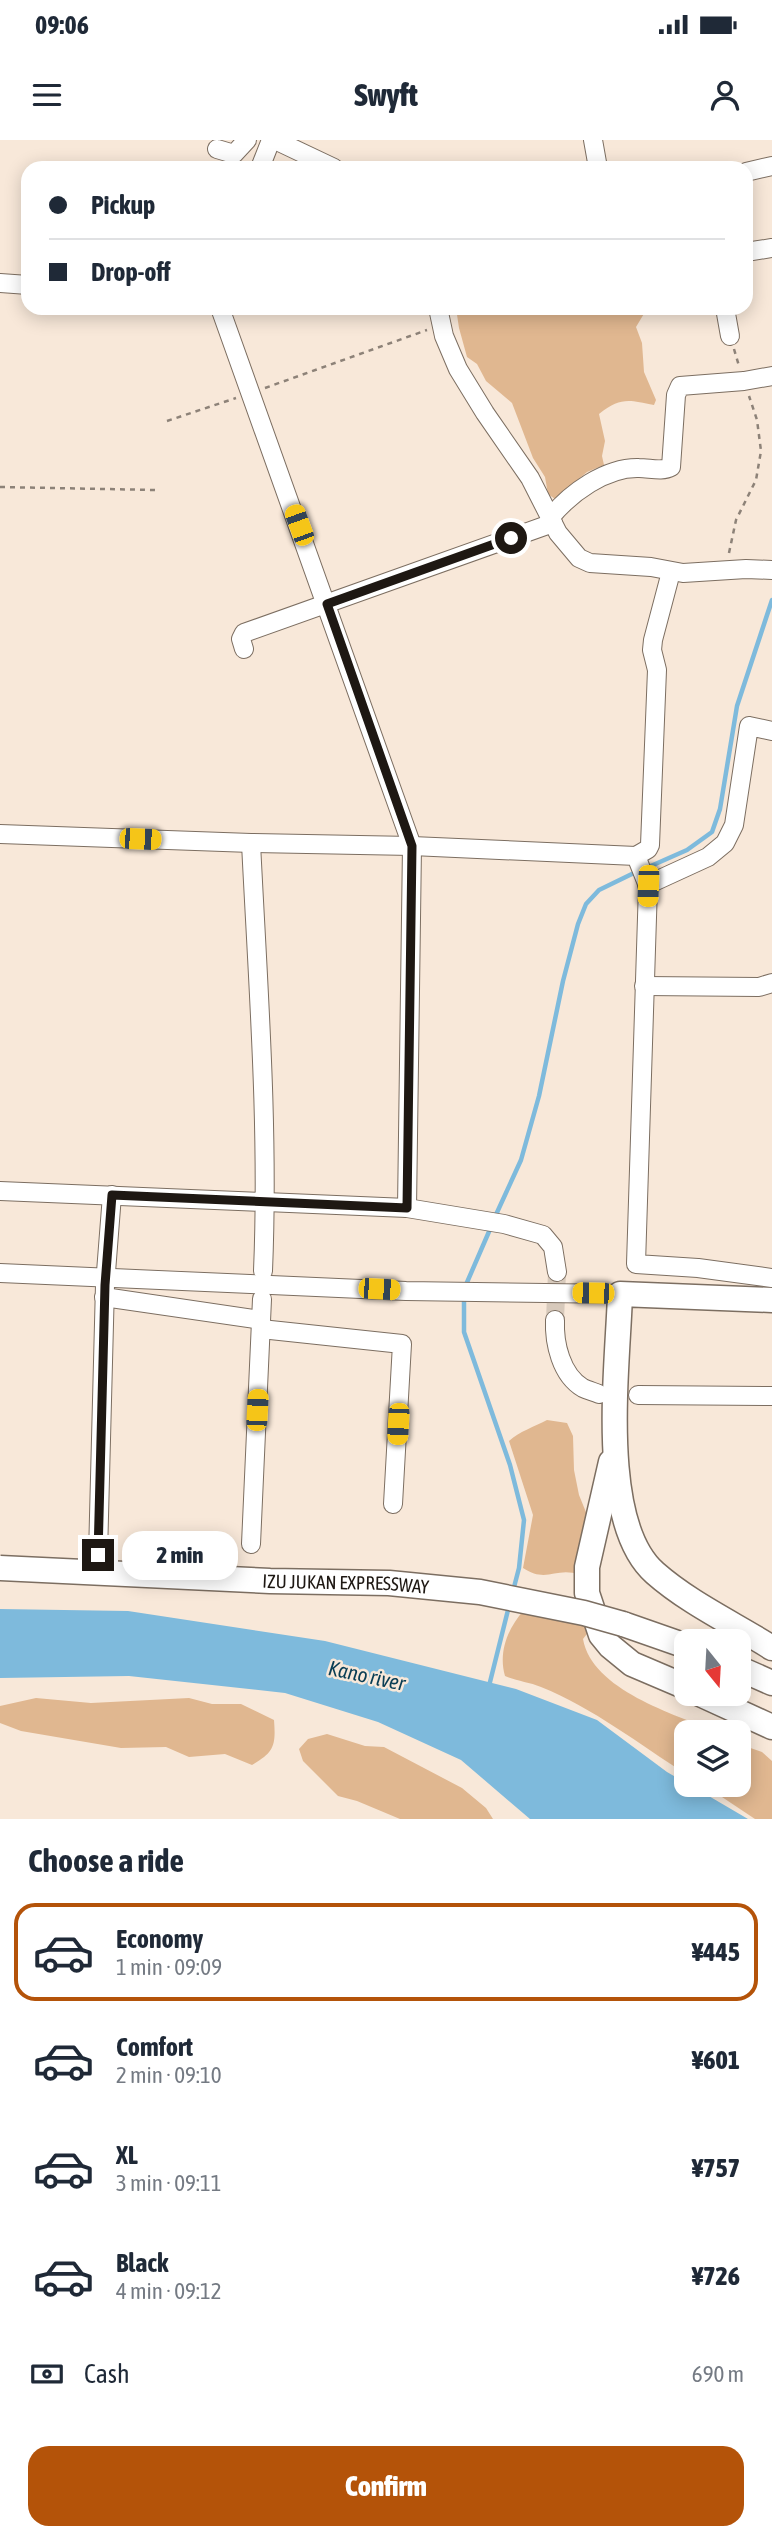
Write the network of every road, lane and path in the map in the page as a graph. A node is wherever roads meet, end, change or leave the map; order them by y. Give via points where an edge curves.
1 (247, 140) edge
2 (273, 140) edge
3 (593, 140) edge
4 (217, 149) dead end
5 (263, 161) edge
6 (319, 161) edge
7 (597, 161) edge
8 (772, 166) edge
9 (753, 170) edge
10 (772, 248) edge
11 (753, 251) edge
12 (0, 283) edge
13 (21, 284) edge
14 (223, 315) edge
15 (726, 315) edge
16 (439, 317) edge
17 (730, 336) joint
18 (772, 376) edge
19 (744, 381) junction
20 (251, 393) junction
21 (167, 421) dead end
22 (0, 487) edge
23 (156, 490) dead end
24 (552, 520) junction
25 (727, 570) junction
26 (772, 570) edge
27 (671, 572) junction
28 (327, 604) junction
29 (244, 649) dead end
30 (772, 731) edge
31 (0, 834) edge
32 (251, 843) junction
33 (412, 846) junction
34 (637, 858) junction
35 (647, 883) junction
36 (772, 983) edge
37 (644, 986) junction
38 (0, 1191) edge
39 (112, 1195) junction
40 (266, 1201) junction
41 (407, 1208) junction
42 (263, 1271) dead end
43 (557, 1272) tunnel mouth
44 (0, 1273) edge
45 (106, 1278) junction
46 (772, 1278) edge
47 (620, 1294) junction
48 (104, 1297) junction
49 (262, 1299) dead end
50 (772, 1300) edge
51 (555, 1320) tunnel mouth
52 (261, 1325) junction
53 (599, 1394) dead end
54 (638, 1395) dead end
55 (772, 1396) edge
56 (614, 1451) junction
57 (393, 1504) dead end
58 (251, 1544) dead end
59 (98, 1555) dead end
60 (0, 1568) edge
61 (674, 1642) edge
62 (772, 1648) edge
63 (751, 1674) edge
64 (674, 1683) edge
65 (772, 1683) edge
66 (726, 1706) edge
67 (772, 1727) edge

1 - 4 street via 234,154
2 - 5 street
2 - 6 street
3 - 7 street
8 - 9 street
10 - 11 street
12 - 13 street
14 - 20 street
15 - 17 street
16 - 20 path
16 - 24 street via 457,369 530,478
17 - 19 path
18 - 19 street
19 - 24 street via 680,386 671,467 634,468 596,480 575,492
19 - 25 path via 761,451 756,480 736,520
20 - 21 path
20 - 28 street
22 - 23 path
24 - 27 street via 571,550 590,563
24 - 28 street
25 - 26 street
25 - 27 street
27 - 34 street via 652,645 657,670 650,845
28 - 29 street via 243,633
28 - 33 street
30 - 35 street via 749,726 734,825 725,843 708,858
31 - 32 street
32 - 33 street
32 - 40 street
33 - 34 street
33 - 41 street
34 - 35 street
35 - 37 street
36 - 37 street via 758,987
37 - 46 street via 636,1264
38 - 39 street
39 - 40 street
39 - 45 street
40 - 41 street
40 - 42 street
41 - 43 street via 543,1235 553,1247
44 - 45 street
45 - 47 street via 406,1291
45 - 48 street
47 - 50 highway
47 - 56 highway
48 - 52 street
48 - 59 street
49 - 52 street
51 - 53 street via 556,1347 569,1371 582,1387
52 - 57 street via 402,1344
52 - 58 street
54 - 55 street
56 - 62 highway via 625,1521 640,1557 679,1591
56 - 64 highway via 587,1567 587,1593 610,1646 632,1664
60 - 61 highway, IZU JUKAN EXPRESSWAY, bridge via 389,1583 501,1596 623,1624
63 - 65 highway
66 - 67 highway

